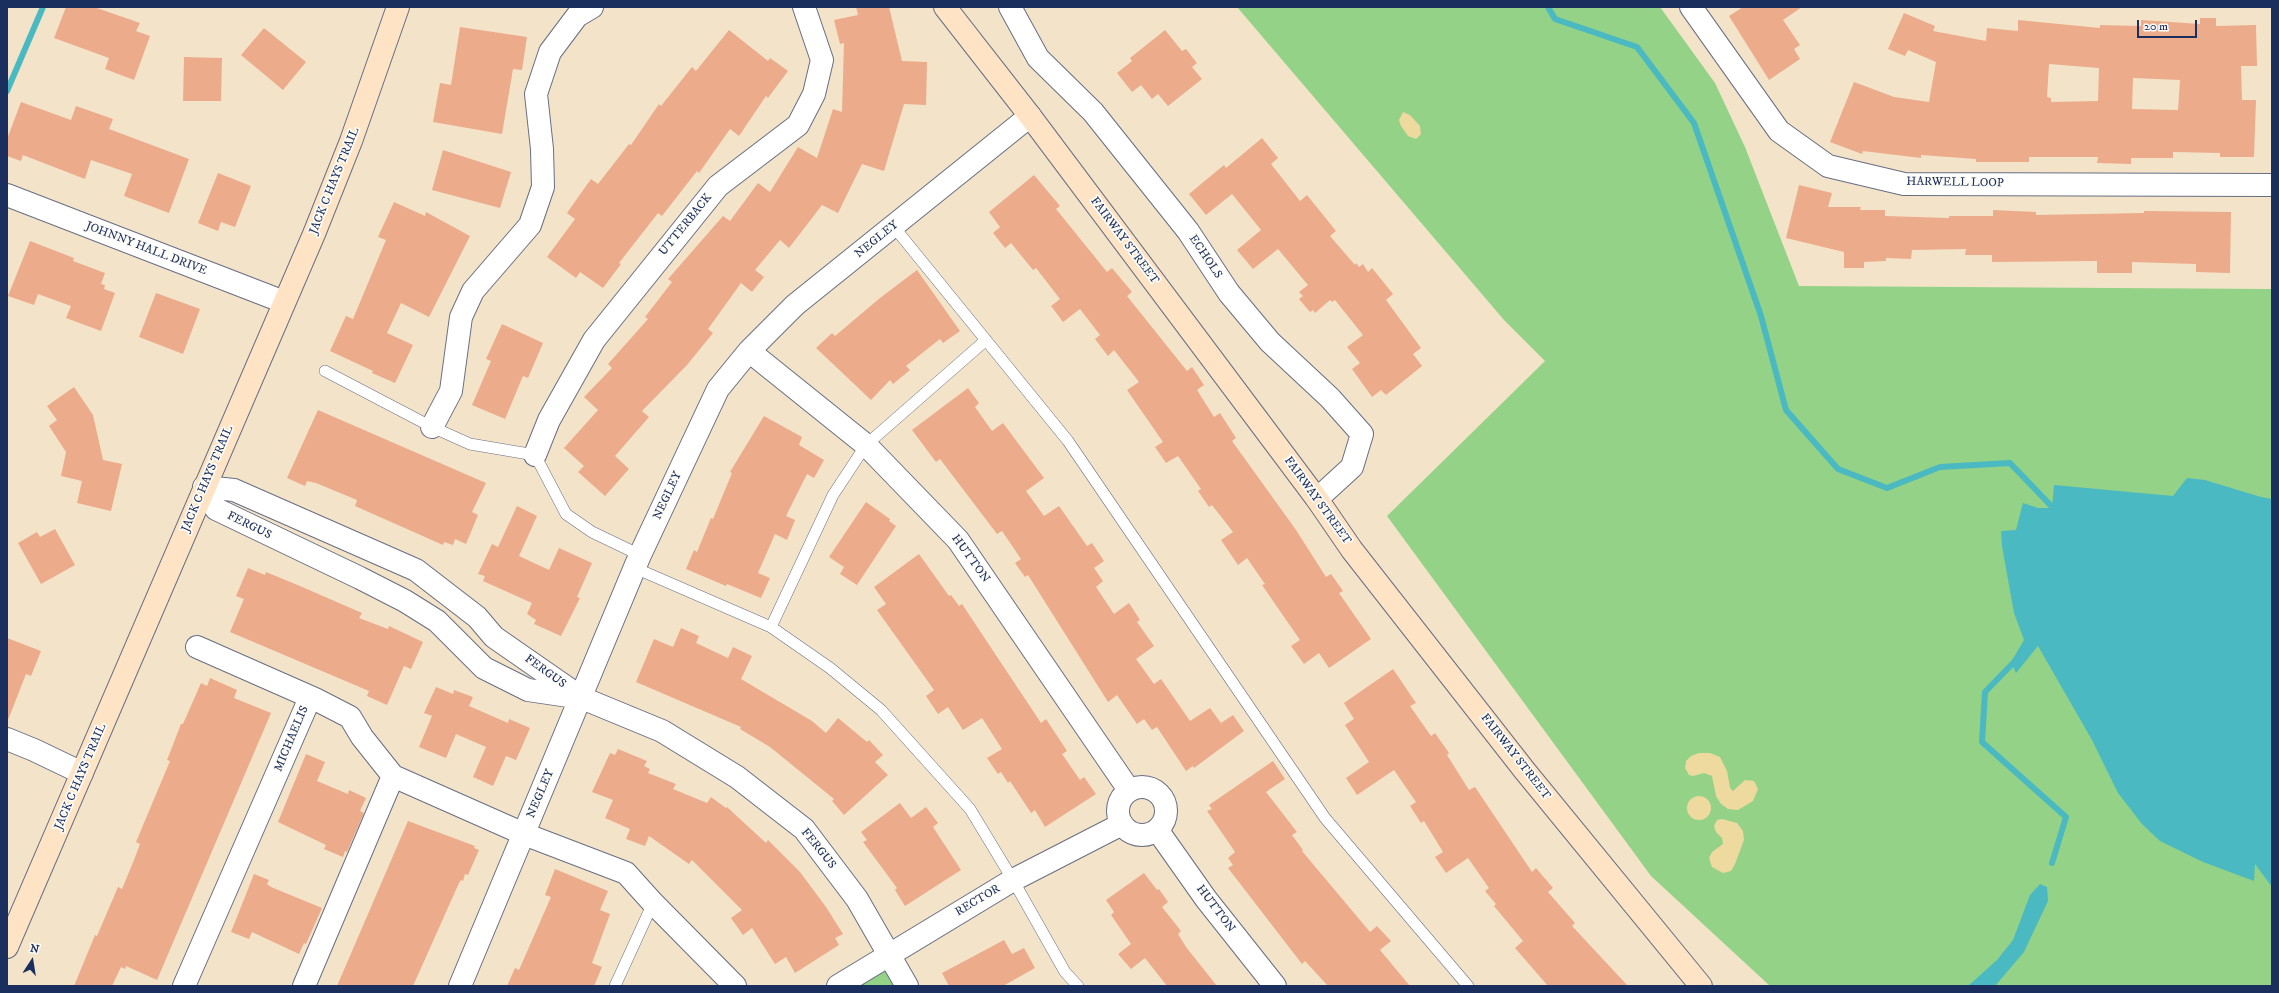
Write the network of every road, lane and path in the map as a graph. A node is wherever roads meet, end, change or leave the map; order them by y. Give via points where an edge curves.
1 (398, 7) edge
2 (592, 7) edge
3 (804, 7) edge
4 (945, 7) edge
5 (1010, 7) edge
6 (1691, 7) edge
7 (1030, 116) junction
8 (2272, 185) edge
9 (7, 195) edge
10 (894, 227) junction
11 (284, 302) junction
12 (986, 340) junction
13 (749, 351) junction
14 (325, 371) dead end
15 (432, 427) junction
16 (866, 446) junction
17 (535, 454) junction
18 (204, 487) junction
19 (1317, 499) junction
20 (638, 562) junction
21 (771, 627) junction
22 (197, 647) dead end
23 (582, 698) junction
24 (315, 699) junction
25 (7, 740) edge
26 (82, 773) junction
27 (393, 776) junction
28 (1129, 790) junction
29 (1122, 824) junction
30 (1158, 831) junction
31 (524, 834) junction
32 (1013, 880) junction
33 (653, 903) junction
34 (7, 947) edge
35 (890, 955) junction
36 (186, 985) edge
37 (304, 986) edge
38 (460, 986) edge
39 (615, 986) edge
40 (735, 986) edge
41 (838, 986) edge
42 (907, 986) edge
43 (1078, 986) edge
44 (1275, 986) edge
45 (1468, 986) edge
46 (1701, 986) edge

1 - 11 street, JACK C HAYS TRAIL via 351,141
2 - 15 street via 577,16 550,52 536,94 543,187 530,225 473,291 461,317 451,391
3 - 17 street, UTTERBACK via 822,60 814,94 798,125 718,186 599,334 549,420
4 - 7 street, FAIRWAY STREET
5 - 19 street, ECHOLS via 1038,58 1092,112 1188,231 1229,293 1249,318 1270,342 1330,398 1362,434 1352,467
6 - 8 street, HARWELL LOOP via 1779,131 1828,166 1904,184
7 - 10 street, NEGLEY
7 - 19 street, FAIRWAY STREET
9 - 11 street, JOHNNY HALL DRIVE
10 - 12 lane
10 - 13 street, NEGLEY via 795,305
11 - 18 street, JACK C HAYS TRAIL
12 - 16 lane
12 - 45 lane via 1068,441 1325,818
13 - 16 street, HUTTON
13 - 20 street, NEGLEY via 718,389
14 - 15 lane
15 - 17 lane via 470,444
16 - 21 lane via 833,495
16 - 28 street, HUTTON via 958,540
17 - 20 lane via 566,514
18 - 23 street, FERGUS via 234,490 416,570 477,617 494,637
18 - 23 street, FERGUS via 216,509 405,601 437,621 484,668 528,690
18 - 26 street, JACK C HAYS TRAIL
19 - 46 street, FAIRWAY STREET via 1352,550 1525,771
20 - 21 lane
20 - 23 street, NEGLEY
21 - 32 lane via 830,668 881,710 970,809
22 - 24 street
23 - 31 street, NEGLEY
23 - 35 street, FERGUS via 662,731 737,777 804,829 858,899
24 - 27 street, MICHAELIS via 350,717 362,737
24 - 36 street, MICHAELIS via 309,700
25 - 26 street
26 - 34 street, JACK C HAYS TRAIL
27 - 31 street
27 - 37 street
28 - 29 street via 1119,802 1117,809
28 - 30 street via 1144,786 1159,794 1165,801 1167,817
29 - 30 street via 1136,835 1145,836
29 - 32 street, RECTOR
30 - 44 street, HUTTON via 1206,899
31 - 33 street via 626,873
31 - 38 street, NEGLEY
32 - 35 street, RECTOR
32 - 43 lane via 1065,972
33 - 39 lane
33 - 40 street
35 - 41 street, RECTOR
35 - 42 street, FERGUS

